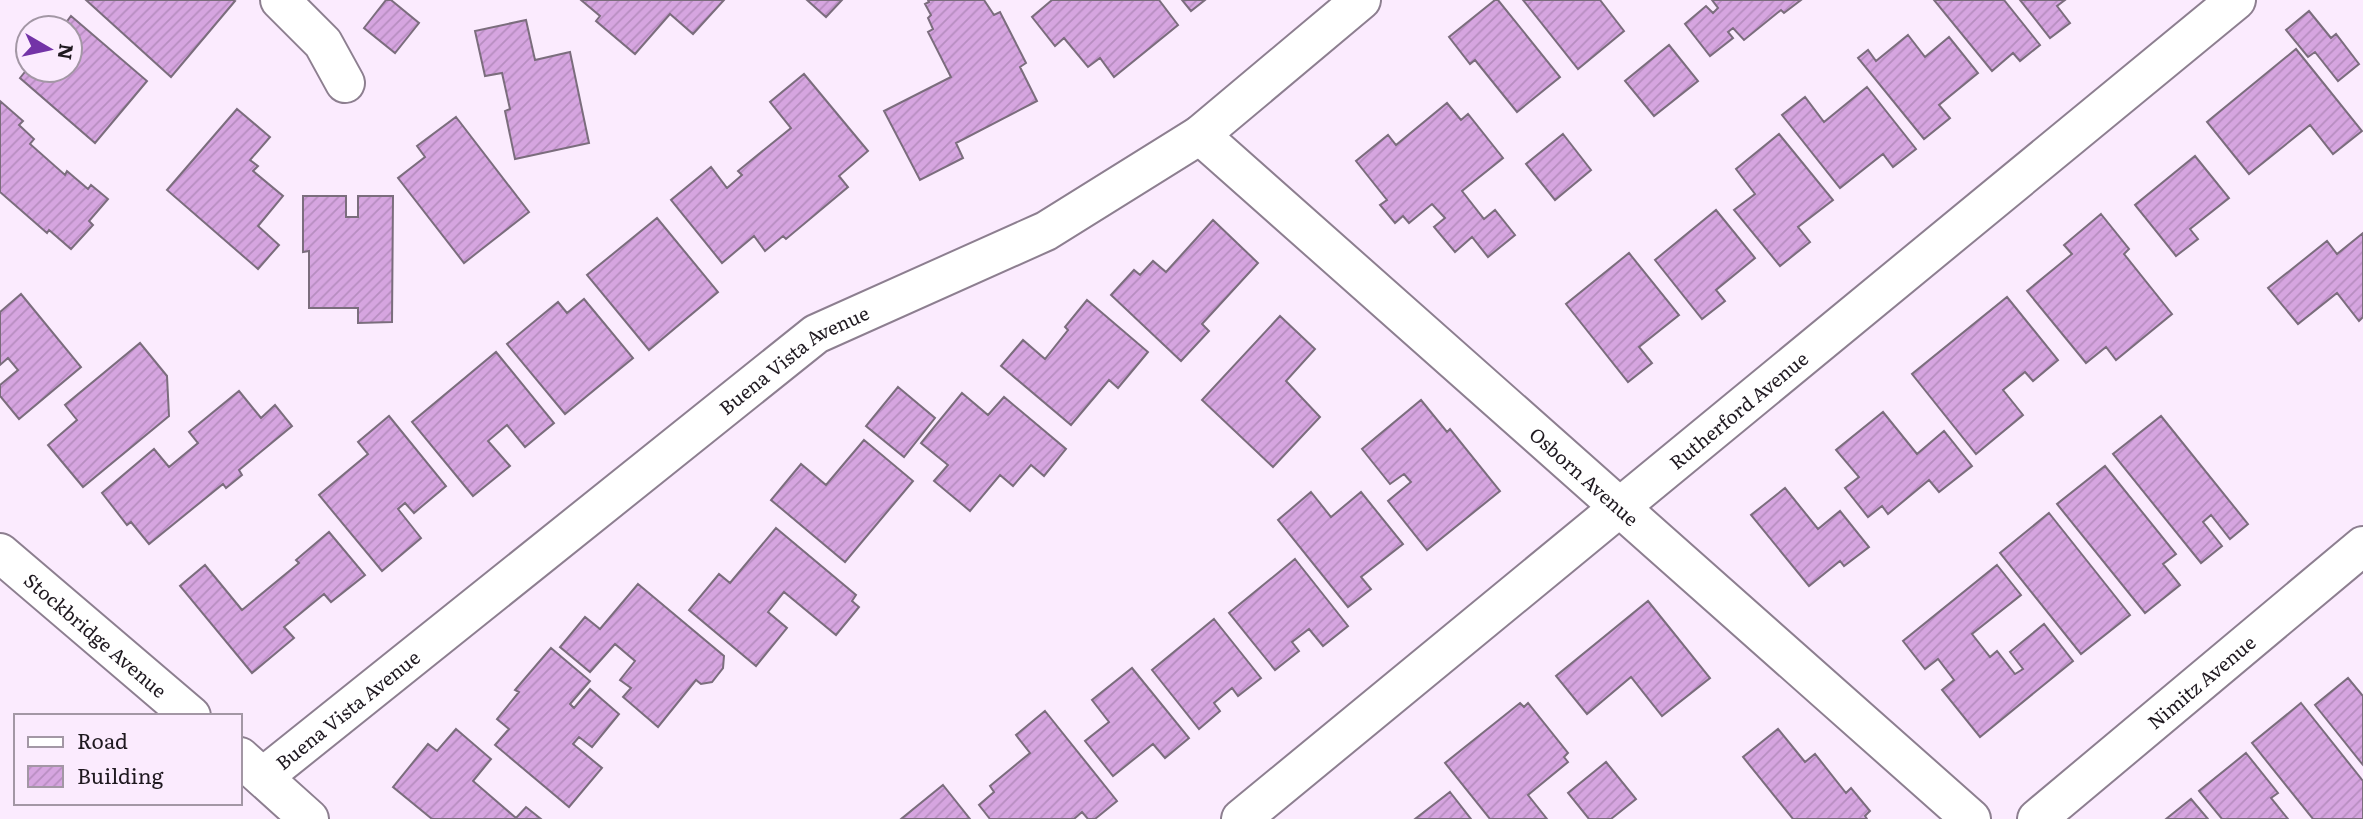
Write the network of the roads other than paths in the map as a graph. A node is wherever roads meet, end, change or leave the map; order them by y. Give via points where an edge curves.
1 (280, 0) edge
2 (1361, 0) edge
3 (2236, 0) edge
4 (345, 83) dead end
5 (1200, 135) junction
6 (1618, 507) junction
7 (2363, 546) edge
8 (0, 553) edge
9 (189, 714) edge
10 (252, 767) edge
11 (309, 819) edge
12 (1241, 819) edge
13 (1971, 819) edge
14 (2037, 819) edge

1 - 4 street via 323,43
2 - 5 street, Buena Vista Avenue
3 - 6 street, Rutherford Avenue
5 - 6 street, Osborn Avenue
5 - 10 street, Buena Vista Avenue via 1046,231 816,334
6 - 12 street, Rutherford Avenue
6 - 13 street, Osborn Avenue
7 - 14 street, Nimitz Avenue
8 - 9 street, Stockbridge Avenue
10 - 11 street

